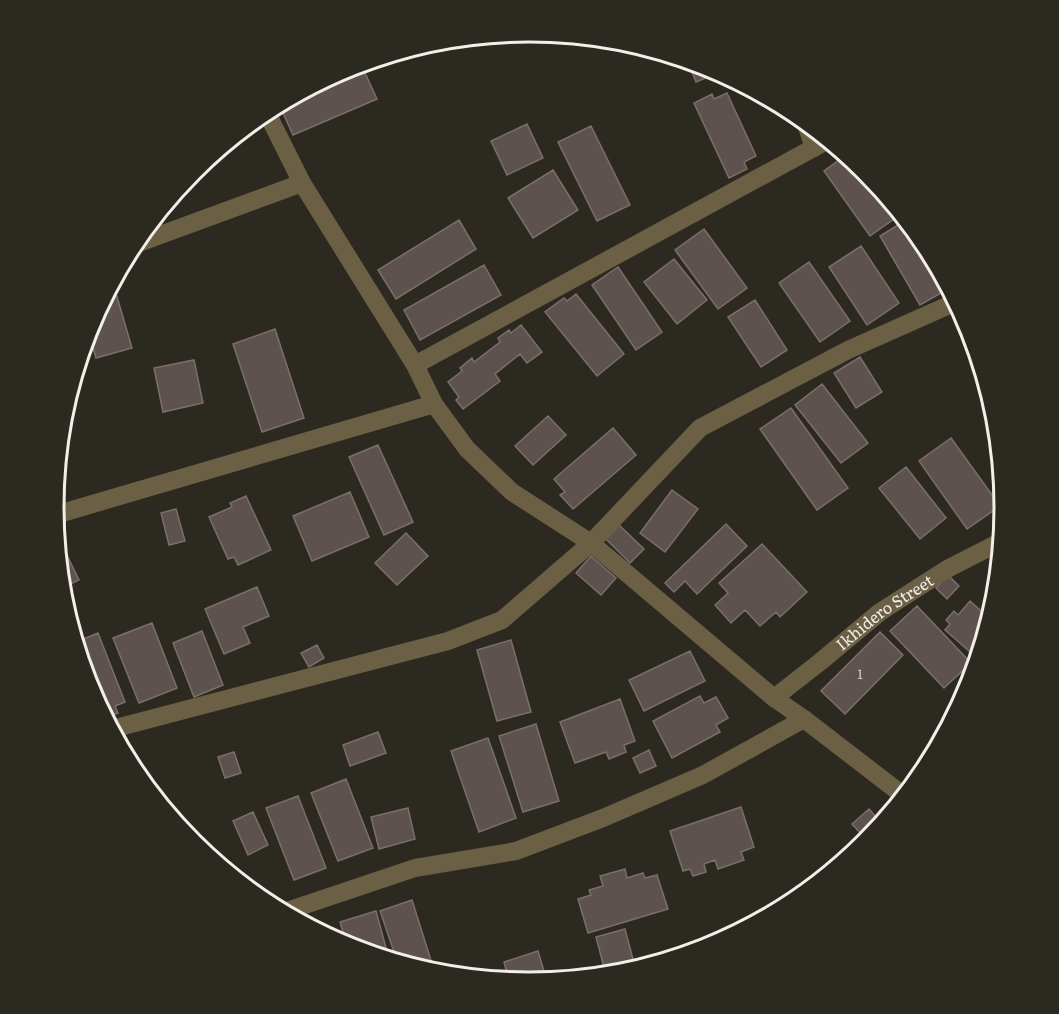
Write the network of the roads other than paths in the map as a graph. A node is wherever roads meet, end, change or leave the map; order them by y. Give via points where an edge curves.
1 (271, 120) edge
2 (821, 144) edge
3 (302, 183) junction
4 (151, 239) edge
5 (949, 305) edge
6 (415, 365) junction
7 (434, 404) junction
8 (64, 512) edge
9 (591, 543) junction
10 (993, 545) edge
11 (774, 698) junction
12 (804, 719) junction
13 (120, 727) edge
14 (897, 791) edge
15 (295, 908) edge

1 - 3 street
2 - 6 street
3 - 4 street
3 - 6 street
5 - 9 street via 848,350 700,428
6 - 7 street
7 - 8 street
7 - 9 street via 467,449 512,492
9 - 11 street
9 - 13 street via 502,620 448,641
10 - 11 street, Ikhidero Street via 947,569 880,612
11 - 12 street
12 - 14 street
12 - 15 street via 704,775 516,851 416,868

